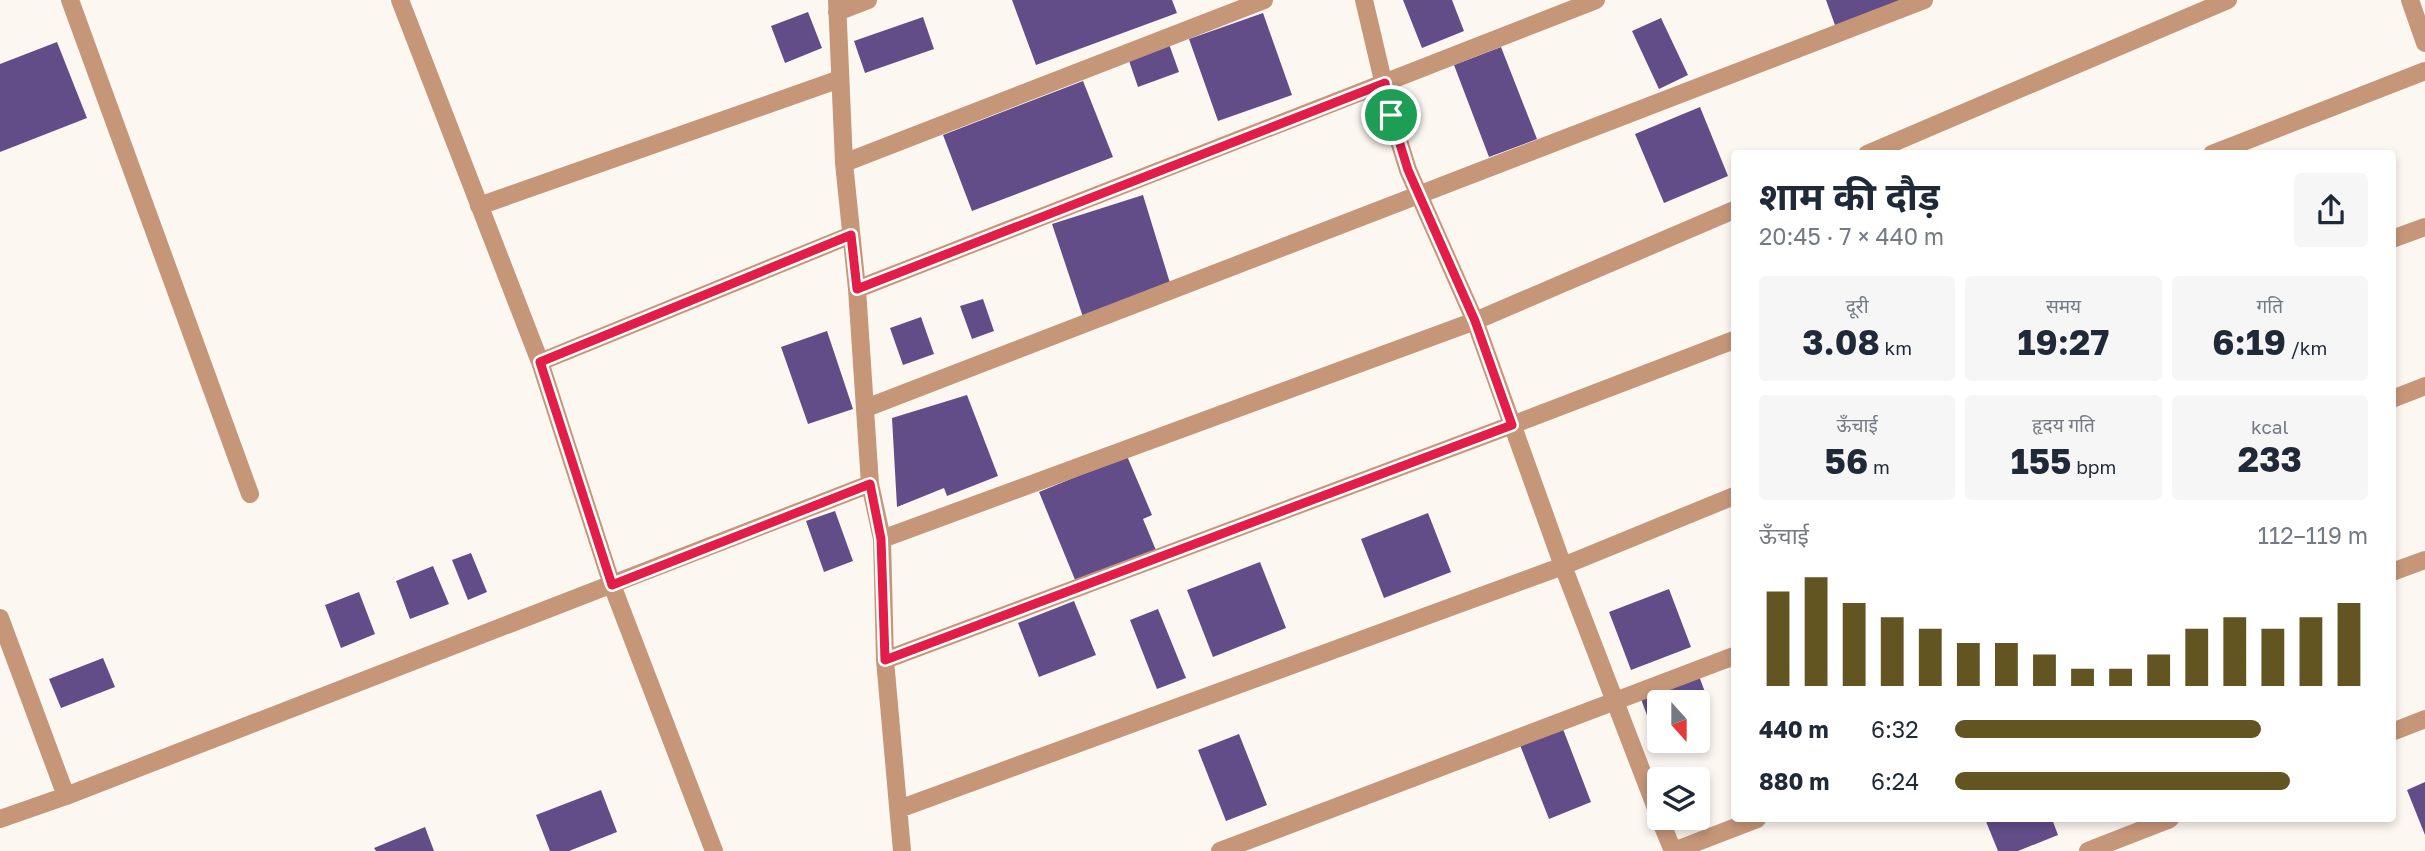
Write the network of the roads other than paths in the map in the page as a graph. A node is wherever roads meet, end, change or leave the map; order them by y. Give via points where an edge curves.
1 (70, 0) edge
2 (400, 0) edge
3 (868, 0) edge
4 (1264, 0) edge
5 (1364, 0) edge
6 (1596, 0) edge
7 (1924, 0) edge
8 (2228, 0) edge
9 (2410, 0) edge
10 (837, 6) edge
11 (2425, 43) edge
12 (2425, 71) edge
13 (840, 79) junction
14 (1385, 83) junction
15 (1876, 150) edge
16 (2222, 150) edge
17 (844, 163) junction
18 (1419, 195) junction
19 (480, 206) junction
20 (1731, 212) edge
21 (2425, 227) edge
22 (851, 235) junction
23 (2396, 238) edge
24 (857, 289) junction
25 (1475, 321) junction
26 (1731, 341) edge
27 (540, 362) junction
28 (2425, 386) edge
29 (2396, 397) edge
30 (866, 408) junction
31 (1512, 425) junction
32 (870, 484) junction
33 (250, 494) dead end
34 (1731, 497) edge
35 (881, 539) junction
36 (2425, 560) edge
37 (1563, 566) junction
38 (2396, 571) edge
39 (612, 585) junction
40 (0, 618) edge
41 (1731, 657) edge
42 (885, 660) junction
43 (1615, 702) junction
44 (2425, 719) edge
45 (2396, 730) edge
46 (1647, 786) edge
47 (66, 796) junction
48 (899, 809) junction
49 (0, 819) edge
50 (1748, 822) edge
51 (2162, 822) edge
52 (1664, 830) edge
53 (714, 851) edge
54 (902, 851) edge
55 (1220, 851) edge
56 (1673, 851) edge
57 (2088, 851) edge

1 - 33 street
2 - 19 street
3 - 10 street
4 - 17 street
5 - 14 street
6 - 14 street
7 - 18 street
8 - 15 street
9 - 11 street
10 - 13 street
12 - 16 street
13 - 17 street
13 - 19 street
14 - 18 street via 1400,146
14 - 24 street
17 - 22 street
18 - 25 street
18 - 30 street
19 - 27 street
20 - 25 street
21 - 23 street
22 - 24 street
22 - 27 street
24 - 30 street
25 - 31 street
25 - 35 street
26 - 31 street
27 - 39 street
28 - 29 street
30 - 32 street
31 - 37 street
31 - 42 street
32 - 35 street
32 - 39 street
34 - 37 street
35 - 42 street
36 - 38 street
37 - 43 street
37 - 48 street
39 - 47 street
39 - 53 street
40 - 47 street
41 - 43 street
42 - 48 street
43 - 46 street
43 - 55 street
44 - 45 street
47 - 49 street
48 - 54 street
50 - 56 street
51 - 57 street
52 - 56 street

